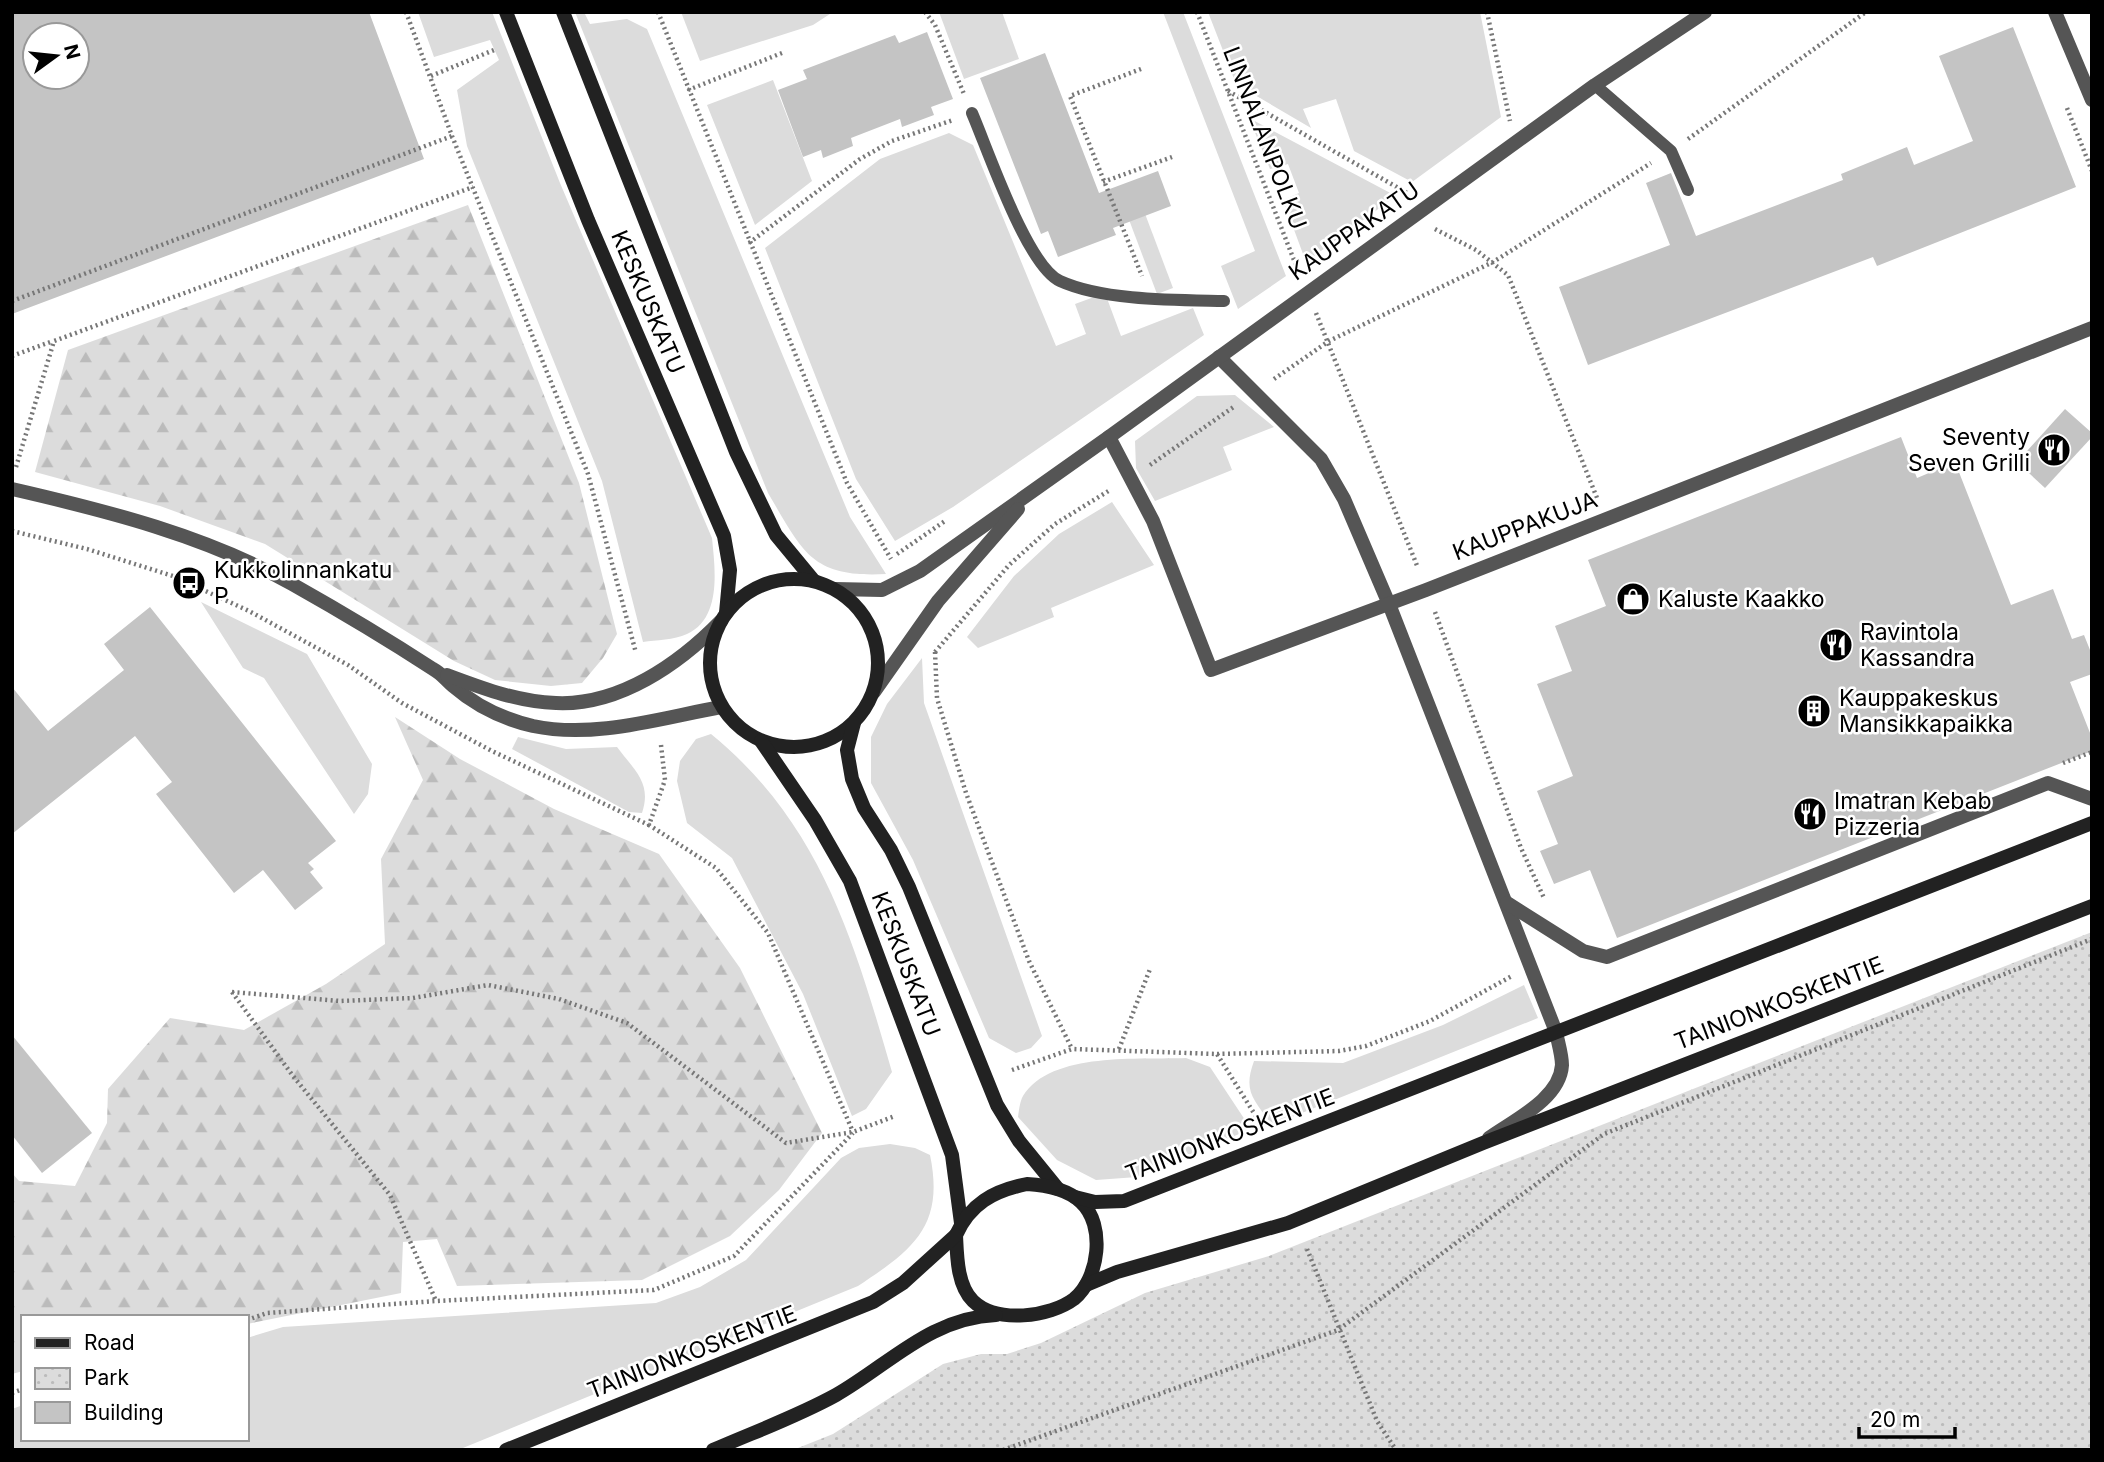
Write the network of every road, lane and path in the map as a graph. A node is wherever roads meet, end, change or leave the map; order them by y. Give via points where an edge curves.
1 (406, 12) edge
2 (506, 12) edge
3 (563, 12) edge
4 (658, 12) edge
5 (925, 12) edge
6 (1197, 12) edge
7 (1487, 12) edge
8 (1705, 12) edge
9 (1866, 12) edge
10 (2055, 12) edge
11 (494, 50) dead end
12 (782, 53) dead end
13 (1141, 69) dead end
14 (431, 76) junction
15 (1595, 85) junction
16 (688, 90) junction
17 (1227, 91) junction
18 (2092, 100) edge
19 (972, 113) junction
20 (1511, 125) dead end
21 (452, 136) junction
22 (1671, 151) junction
23 (1172, 157) dead end
24 (1103, 182) junction
25 (473, 187) junction
26 (1688, 190) dead end
27 (1421, 212) junction
28 (749, 243) junction
29 (1493, 262) junction
30 (1300, 276) dead end
31 (1153, 299) junction
32 (12, 301) edge
33 (1224, 301) dead end
34 (2092, 328) edge
35 (54, 341) junction
36 (12, 356) edge
37 (1219, 357) junction
38 (1255, 393) junction
39 (1109, 438) junction
40 (1131, 477) junction
41 (12, 478) edge
42 (12, 489) edge
43 (1033, 492) junction
44 (1605, 520) junction
45 (12, 531) edge
46 (905, 580) junction
47 (814, 581) junction
48 (835, 589) junction
49 (1389, 604) junction
50 (723, 617) junction
51 (922, 622) junction
52 (935, 652) junction
53 (636, 653) dead end
54 (437, 671) junction
55 (874, 692) junction
56 (721, 706) junction
57 (854, 723) junction
58 (761, 741) junction
59 (661, 745) dead end
60 (2092, 799) edge
61 (2092, 823) edge
62 (649, 825) junction
63 (1507, 903) junction
64 (2092, 906) edge
65 (2092, 939) edge
66 (1530, 966) junction
67 (1150, 969) dead end
68 (1556, 1032) junction
69 (1072, 1049) junction
70 (1118, 1050) junction
71 (1217, 1054) junction
72 (1013, 1070) dead end
73 (895, 1116) dead end
74 (1257, 1118) dead end
75 (853, 1132) junction
76 (1483, 1143) junction
77 (1059, 1189) junction
78 (1075, 1197) junction
79 (958, 1229) junction
80 (1307, 1249) dead end
81 (1086, 1285) junction
82 (436, 1300) junction
83 (1006, 1314) junction
84 (248, 1320) edge
85 (1338, 1330) junction
86 (506, 1450) edge
87 (713, 1450) edge
88 (1003, 1450) edge
89 (1396, 1450) edge

1 - 14 path
2 - 50 main road, KESKUSKATU via 588,220 724,536 730,570
3 - 47 main road, KESKUSKATU via 736,452 776,535
4 - 16 path
5 - 19 path via 935,25
6 - 17 path, LINNALANPOLKU
7 - 20 path
8 - 15 street, KAUPPAKATU
9 - 22 path
10 - 18 street
11 - 14 path
12 - 16 path
13 - 24 path via 1070,96
14 - 21 path
15 - 22 lane
15 - 27 street, KAUPPAKATU
16 - 28 path
17 - 27 path via 1407,192
17 - 30 path, LINNALANPOLKU
19 - 28 path via 892,141 859,159
19 - 31 lane via 1032,254 1058,281
21 - 25 path
21 - 32 path
22 - 26 lane
22 - 29 path
23 - 24 path
24 - 31 path
25 - 35 path
25 - 53 path via 587,474
27 - 29 path via 1431,226
27 - 37 street, KAUPPAKATU
28 - 46 path via 847,483
29 - 38 path via 1329,341
29 - 44 path via 1508,275 1520,301
31 - 33 lane
34 - 44 street, KAUPPAKUJA
35 - 36 path
35 - 41 path
37 - 38 street, TAINIONKOSKENTIE
37 - 39 street, KAUPPAKATU
38 - 40 path
38 - 49 street, TAINIONKOSKENTIE via 1321,459 1344,499
39 - 40 street, KAUPPAKUJA
39 - 43 street, KAUPPAKATU
40 - 49 street, KAUPPAKUJA via 1212,670
40 - 52 path via 1055,524 1009,565
42 - 54 street via 89,507 219,549 290,583
43 - 46 street, KAUPPAKATU
43 - 51 street, KAUPPAKATU
44 - 49 street, KAUPPAKUJA
45 - 62 path via 173,576 249,611 348,665 402,703
46 - 48 street, KAUPPAKATU via 882,590
47 - 48 main road
47 - 50 main road via 789,578 765,583 743,595
48 - 55 main road via 861,611 876,641 879,658
49 - 63 street, TAINIONKOSKENTIE
50 - 54 street via 693,649 660,671 596,698 558,704 518,698
50 - 56 main road via 709,659
51 - 52 path
51 - 55 street, KAUPPAKATU
52 - 69 path via 937,698 966,793 1029,961
54 - 56 street via 487,710 509,720 563,730 599,730
55 - 57 main road
56 - 58 main road via 738,727
57 - 58 main road via 838,736 800,748
57 - 77 main road, KESKUSKATU via 847,750 860,798 909,887 997,1105 1018,1141
58 - 79 main road, KESKUSKATU via 850,881 952,1155
59 - 62 path via 665,780
60 - 63 street via 2048,783 1607,957 1583,951
61 - 68 main road, TAINIONKOSKENTIE
62 - 75 path via 716,868 768,933
63 - 66 street, TAINIONKOSKENTIE
64 - 76 main road, TAINIONKOSKENTIE
65 - 85 path via 1604,1134
66 - 68 street, TAINIONKOSKENTIE
66 - 71 path via 1430,1021 1366,1046 1339,1051
67 - 70 path
68 - 76 street, TAINIONKOSKENTIE via 1562,1064 1559,1080 1545,1098
68 - 78 main road, TAINIONKOSKENTIE via 1124,1201
69 - 70 path
69 - 72 path
70 - 71 path
71 - 74 path
73 - 75 path
75 - 82 path via 734,1256 654,1290
75 - 82 path via 786,1143 627,1023 559,999 488,985 412,999 340,1001 232,992 390,1195
76 - 81 main road, TAINIONKOSKENTIE via 1288,1223 1129,1268
77 - 78 main road
77 - 79 main road via 1027,1184 990,1195 974,1206
78 - 81 main road via 1088,1211 1095,1232 1095,1262
79 - 83 main road via 963,1284 973,1301
79 - 86 main road, TAINIONKOSKENTIE via 904,1283 873,1302
80 - 85 path
81 - 83 main road via 1060,1307 1029,1315
82 - 84 path via 267,1314
83 - 87 main road via 945,1324 836,1395
85 - 88 path
85 - 89 path via 1377,1421

